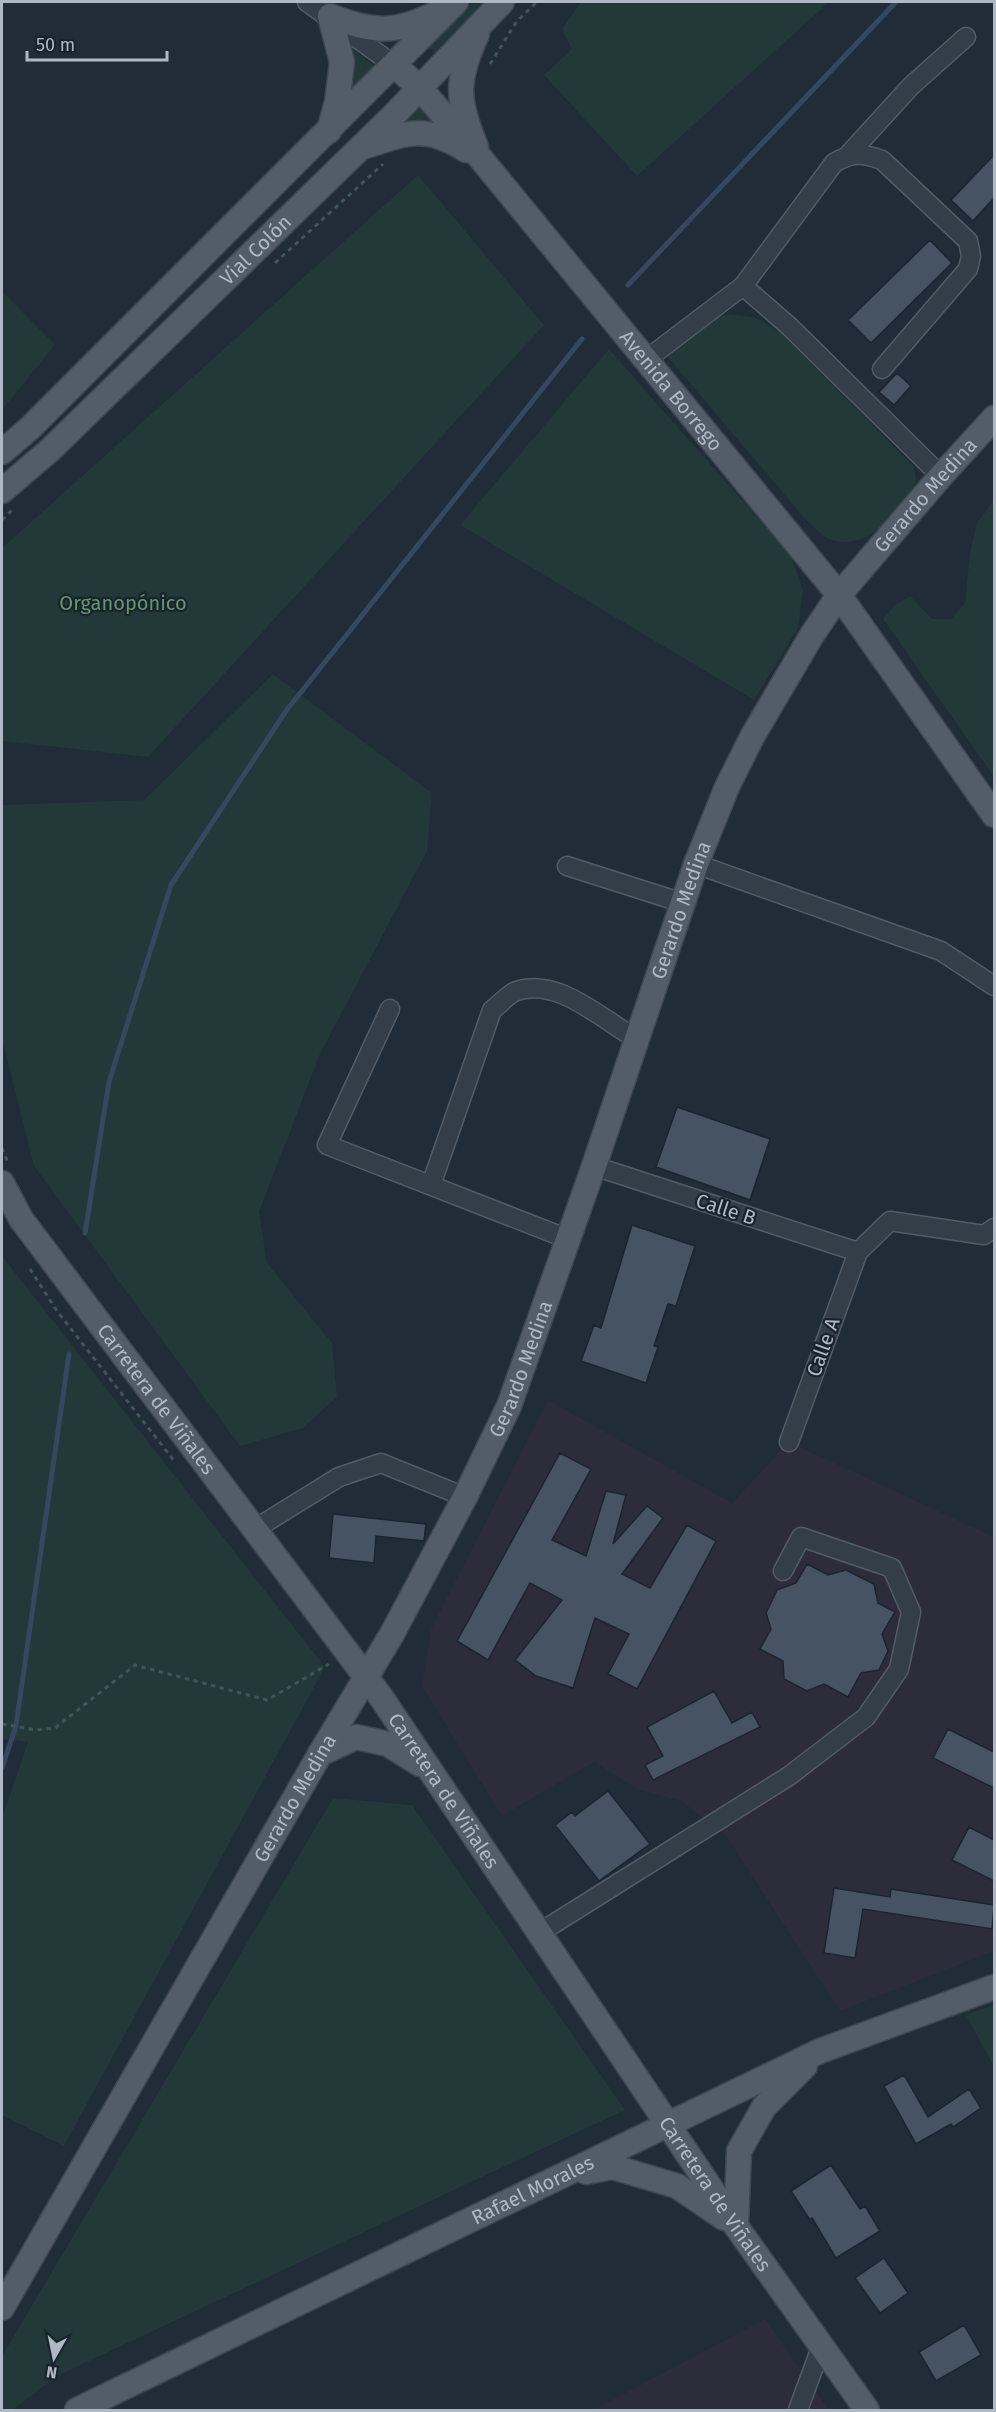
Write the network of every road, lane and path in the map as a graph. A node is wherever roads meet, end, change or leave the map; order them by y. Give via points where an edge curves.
1 (307, 2) edge
2 (502, 2) edge
3 (537, 2) edge
4 (454, 4) edge
5 (330, 16) junction
6 (482, 22) junction
7 (966, 37) dead end
8 (394, 65) junction
9 (487, 69) dead end
10 (420, 88) junction
11 (328, 131) junction
12 (361, 147) junction
13 (849, 154) junction
14 (482, 160) junction
15 (743, 286) junction
16 (647, 359) junction
17 (882, 369) dead end
18 (994, 418) edge
19 (2, 452) edge
20 (941, 476) junction
21 (2, 491) edge
22 (839, 595) junction
23 (994, 815) edge
24 (696, 864) junction
25 (567, 866) dead end
26 (683, 903) junction
27 (994, 986) edge
28 (390, 1008) dead end
29 (637, 1039) junction
30 (594, 1166) junction
31 (2, 1183) edge
32 (431, 1185) junction
33 (994, 1228) edge
34 (568, 1239) junction
35 (858, 1252) junction
36 (789, 1442) dead end
37 (465, 1497) junction
38 (255, 1529) junction
39 (783, 1571) dead end
40 (344, 1652) junction
41 (365, 1678) junction
42 (2, 1724) edge
43 (320, 1754) junction
44 (429, 1770) junction
45 (539, 1933) junction
46 (994, 1987) edge
47 (820, 2051) junction
48 (668, 2125) junction
49 (562, 2176) junction
50 (736, 2226) junction
51 (2, 2308) edge
52 (822, 2345) junction
53 (77, 2410) edge
54 (798, 2410) edge
55 (867, 2410) edge

1 - 5 street, Avenida Borrego
2 - 6 main road, Vial Colón
3 - 9 path via 517,21
4 - 5 main road via 413,25 382,30 358,27
4 - 8 main road, Vial Colón
5 - 8 street, Avenida Borrego
5 - 11 main road via 342,62 337,102
6 - 10 main road, Vial Colón
6 - 14 main road via 469,52 460,98
7 - 13 street via 911,86
8 - 10 main road, Avenida Borrego
8 - 11 main road, Vial Colón
10 - 12 main road, Vial Colón
10 - 14 main road, Avenida Borrego
11 - 19 main road, Vial Colón
12 - 14 main road via 416,132 443,136
12 - 21 main road, Vial Colón via 50,450
13 - 15 street via 834,163
13 - 17 street via 882,160 968,241 971,256 968,268
14 - 16 main road, Avenida Borrego
15 - 16 street
15 - 20 street
16 - 22 main road, Avenida Borrego
18 - 20 main road, Gerardo Medina
20 - 22 main road, Gerardo Medina
22 - 23 main road, Avenida Borrego
22 - 24 main road, Gerardo Medina via 752,737
24 - 26 main road, Gerardo Medina
24 - 27 street via 940,951
25 - 26 street
26 - 29 main road, Gerardo Medina
28 - 32 street via 327,1145
29 - 30 main road, Gerardo Medina
29 - 32 street via 584,1004 542,987 514,993 492,1010
30 - 34 main road, Gerardo Medina
30 - 35 street, Calle B
31 - 38 main road, Carretera de Viñales via 21,1219
32 - 34 street
33 - 35 street via 984,1235 890,1221
34 - 37 main road, Gerardo Medina via 509,1406
35 - 36 street, Calle A
37 - 38 street via 381,1463 339,1477
37 - 41 main road, Gerardo Medina
38 - 40 main road, Carretera de Viñales
39 - 45 street via 801,1537 892,1568 911,1612 899,1669 867,1717 780,1782
40 - 41 main road, Carretera de Viñales
40 - 42 path via 267,1700 135,1665 55,1728 36,1730
41 - 43 main road, Gerardo Medina
41 - 44 main road, Carretera de Viñales
43 - 44 main road via 356,1737 388,1744
43 - 51 main road, Gerardo Medina
44 - 45 main road, Carretera de Viñales
45 - 48 main road, Carretera de Viñales
46 - 47 main road, Rafael Morales
47 - 48 main road, Rafael Morales
47 - 50 main road via 764,2107 739,2151
48 - 49 main road, Rafael Morales
48 - 50 main road, Carretera de Viñales
49 - 50 main road via 613,2167 677,2186
49 - 53 main road, Rafael Morales
50 - 52 main road, Carretera de Viñales
52 - 54 street
52 - 55 main road, Carretera de Viñales

